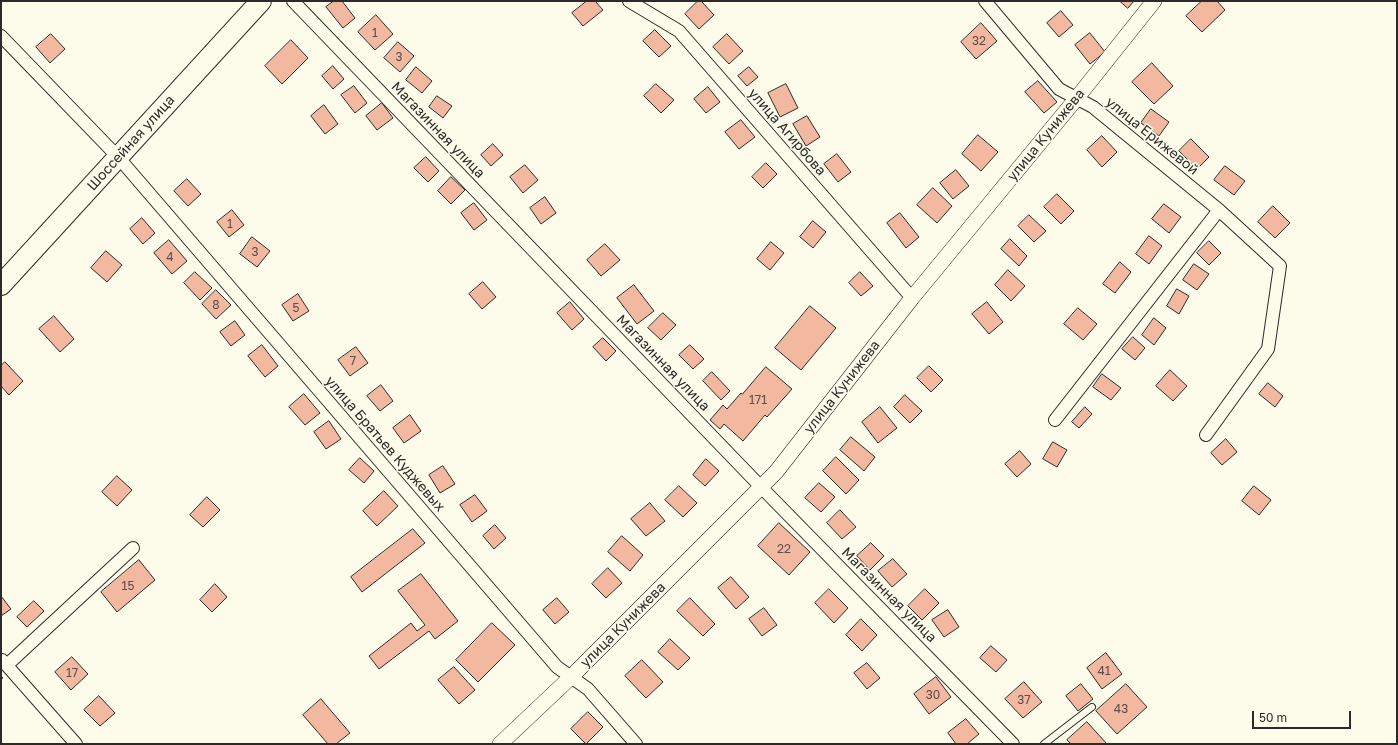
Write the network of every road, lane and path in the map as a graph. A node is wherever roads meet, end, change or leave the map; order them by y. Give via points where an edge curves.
1 (261, 1) edge
2 (293, 1) edge
3 (629, 1) edge
4 (984, 1) edge
5 (1154, 1) edge
6 (1, 36) edge
7 (1076, 99) junction
8 (118, 157) junction
9 (1218, 210) junction
10 (1, 285) edge
11 (912, 298) junction
12 (1055, 420) dead end
13 (1206, 435) dead end
14 (761, 487) junction
15 (133, 548) dead end
16 (4, 662) edge
17 (571, 677) junction
18 (1092, 707) dead end
19 (76, 744) edge
20 (500, 744) edge
21 (636, 744) edge
22 (1014, 744) edge
23 (1044, 744) edge

1 - 8 highway, Шоссейная улица
2 - 14 street, Магазинная улица
3 - 11 street, улица Агирбова via 679,31
4 - 7 street, улица Ерижевой via 1059,89
5 - 7 street, улица Кунижева
6 - 8 street, улица Братьев Куджевых
7 - 9 street, улица Ерижевой via 1093,107
7 - 11 street, улица Кунижева
8 - 10 highway, Шоссейная улица
8 - 17 street, улица Братьев Куджевых via 557,667
9 - 12 street
9 - 13 street, улица Ерижевой via 1280,266 1268,349
11 - 14 street, улица Кунижева via 776,472
14 - 17 street, улица Кунижева
14 - 22 street, Магазинная улица
15 - 16 street
16 - 19 street
17 - 20 street, улица Кунижева
17 - 21 street, улица Братьев Куджевых via 588,689
18 - 23 lane

